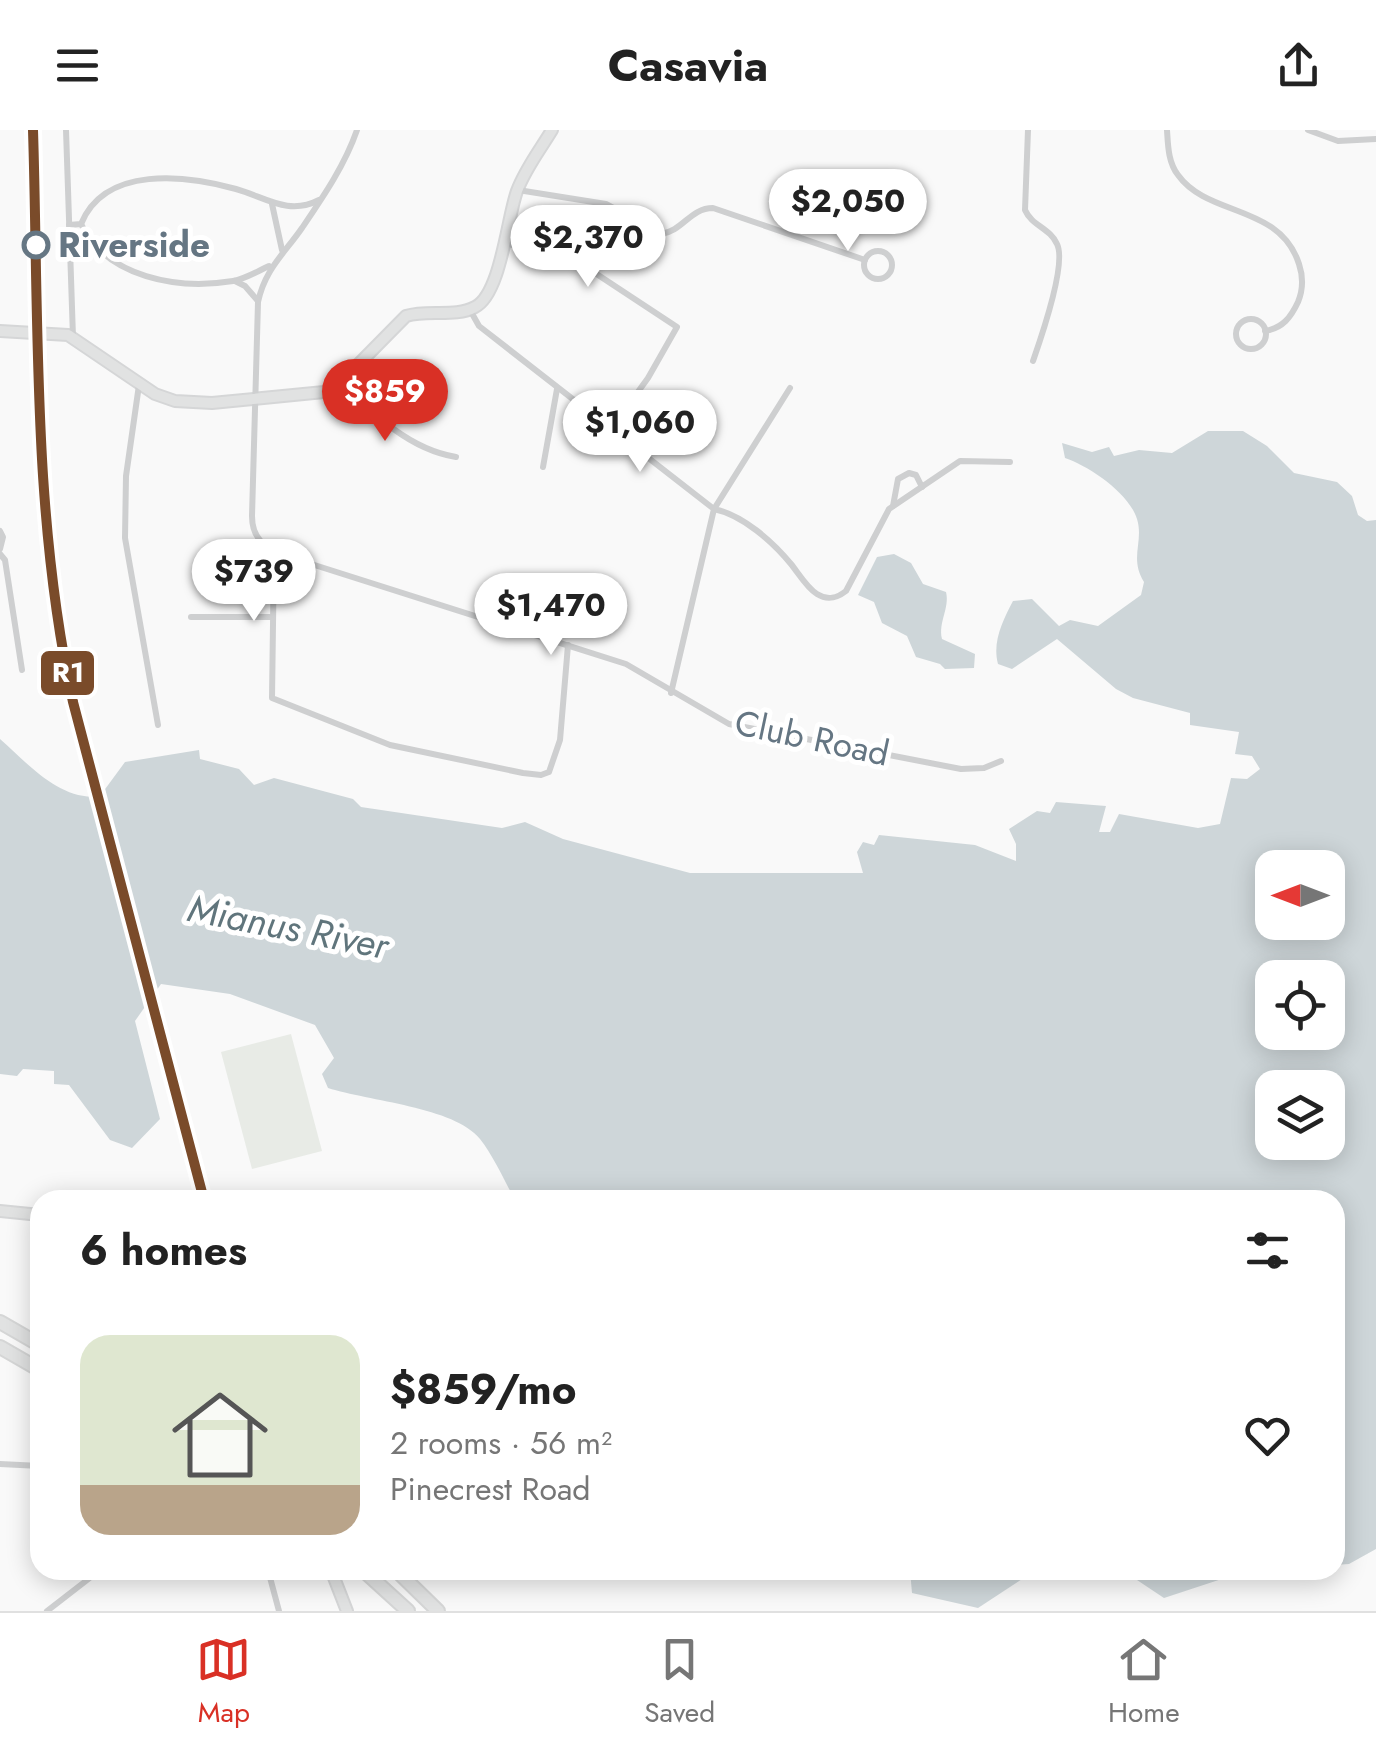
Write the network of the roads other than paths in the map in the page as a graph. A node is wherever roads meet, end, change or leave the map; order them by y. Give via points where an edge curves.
1 (66, 130) edge
2 (357, 130) edge
3 (552, 130) edge
4 (1028, 130) edge
5 (1167, 130) edge
6 (1308, 130) edge
7 (1376, 139) edge
8 (517, 190) junction
9 (320, 200) junction
10 (272, 204) junction
11 (82, 224) junction
12 (69, 225) junction
13 (504, 243) junction
14 (282, 250) junction
15 (865, 260) junction
16 (272, 265) junction
17 (235, 281) junction
18 (258, 302) junction
19 (470, 310) junction
20 (2, 331) edge
21 (1265, 331) junction
22 (67, 335) junction
23 (1034, 360) dead end
24 (346, 380) junction
25 (139, 386) junction
26 (790, 388) dead end
27 (557, 389) junction
28 (256, 399) junction
29 (611, 428) junction
30 (456, 457) dead end
31 (1010, 462) dead end
32 (543, 467) dead end
33 (922, 487) junction
34 (893, 507) junction
35 (714, 509) junction
36 (0, 531) edge
37 (0, 551) edge
38 (274, 551) junction
39 (192, 617) dead end
40 (273, 617) junction
41 (568, 645) junction
42 (22, 670) dead end
43 (671, 692) junction
44 (158, 725) dead end
45 (1001, 761) dead end
46 (0, 1212) edge
47 (30, 1214) edge
48 (0, 1322) edge
49 (30, 1339) edge
50 (0, 1346) edge
51 (30, 1364) edge
52 (0, 1464) edge
53 (30, 1466) edge
54 (86, 1580) edge
55 (271, 1580) edge
56 (334, 1580) edge
57 (374, 1580) edge
58 (407, 1580) edge
59 (404, 1608) edge
60 (47, 1611) edge
61 (279, 1611) edge
62 (347, 1611) edge
63 (442, 1611) edge

1 - 12 street
2 - 9 street
3 - 8 street
4 - 23 street via 1025,210 1054,240 1060,257
5 - 21 street via 1172,163 1185,182 1268,224 1295,254 1302,293 1291,317
6 - 7 street via 1338,141
8 - 13 street
8 - 15 street via 606,204 661,234 700,208 713,208
9 - 10 street
9 - 14 street
10 - 11 street via 219,185 155,179 100,196
10 - 14 street
11 - 12 street
11 - 17 street via 97,250 142,275
12 - 22 street
13 - 19 street via 493,283
13 - 29 street via 589,268 677,327
14 - 16 street
15 - 15 street via 873,279 891,270 883,252
16 - 17 street
16 - 18 street
17 - 18 street
18 - 28 street
19 - 24 street via 406,316
19 - 27 street via 478,326
20 - 22 street
21 - 21 street via 1251,319 1239,324 1236,337 1250,349 1262,344
22 - 25 street
24 - 28 street via 324,392
24 - 30 street via 363,405 400,433
25 - 28 street via 182,402
25 - 44 street via 125,538
26 - 35 street
27 - 29 street
27 - 32 street
28 - 38 street via 252,524
29 - 35 street
31 - 33 street via 960,460
33 - 34 street
33 - 34 street via 916,475 898,478
34 - 35 street via 837,598 813,592 780,550
35 - 43 street
36 - 37 street
37 - 42 street
38 - 40 street
38 - 41 street, Club Road
39 - 40 street
40 - 41 street via 272,698 390,745 541,776 554,764 560,740
41 - 43 street, Club Road via 626,664
43 - 45 street, Club Road via 729,724 961,769
46 - 47 street
48 - 49 highway
50 - 51 highway
52 - 53 street
54 - 60 street
55 - 61 street
56 - 62 street
57 - 59 highway
58 - 63 highway

